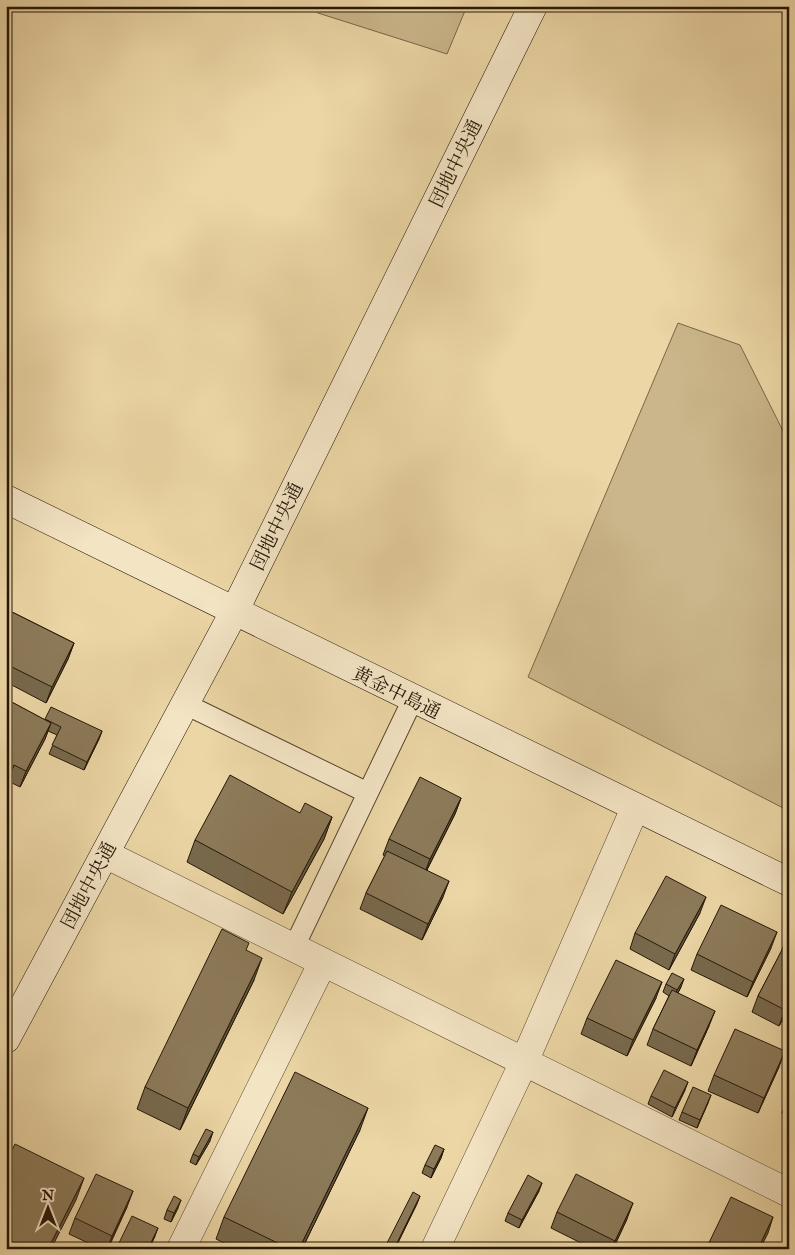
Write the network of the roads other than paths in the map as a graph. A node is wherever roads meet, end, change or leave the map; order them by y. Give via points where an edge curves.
1 (533, 6) edge
2 (6, 499) edge
3 (234, 612) junction
4 (413, 700) junction
5 (185, 704) junction
6 (368, 793) junction
7 (635, 808) junction
8 (105, 854) junction
9 (789, 882) edge
10 (294, 947) junction
11 (323, 962) junction
12 (6, 1039) edge
13 (524, 1062) junction
14 (789, 1193) edge
15 (181, 1249) edge
16 (435, 1249) edge

1 - 3 street, 団地中央通
2 - 3 street, 黄金中島通
3 - 4 street, 黄金中島通
3 - 5 street, 団地中央通
4 - 6 lane
4 - 7 street, 黄金中島通
5 - 6 lane
5 - 8 street, 団地中央通
6 - 10 lane
7 - 9 street, 黄金中島通
7 - 13 street
8 - 10 street
8 - 12 street, 団地中央通
10 - 11 street
11 - 13 street
11 - 15 street
13 - 14 street
13 - 16 street

